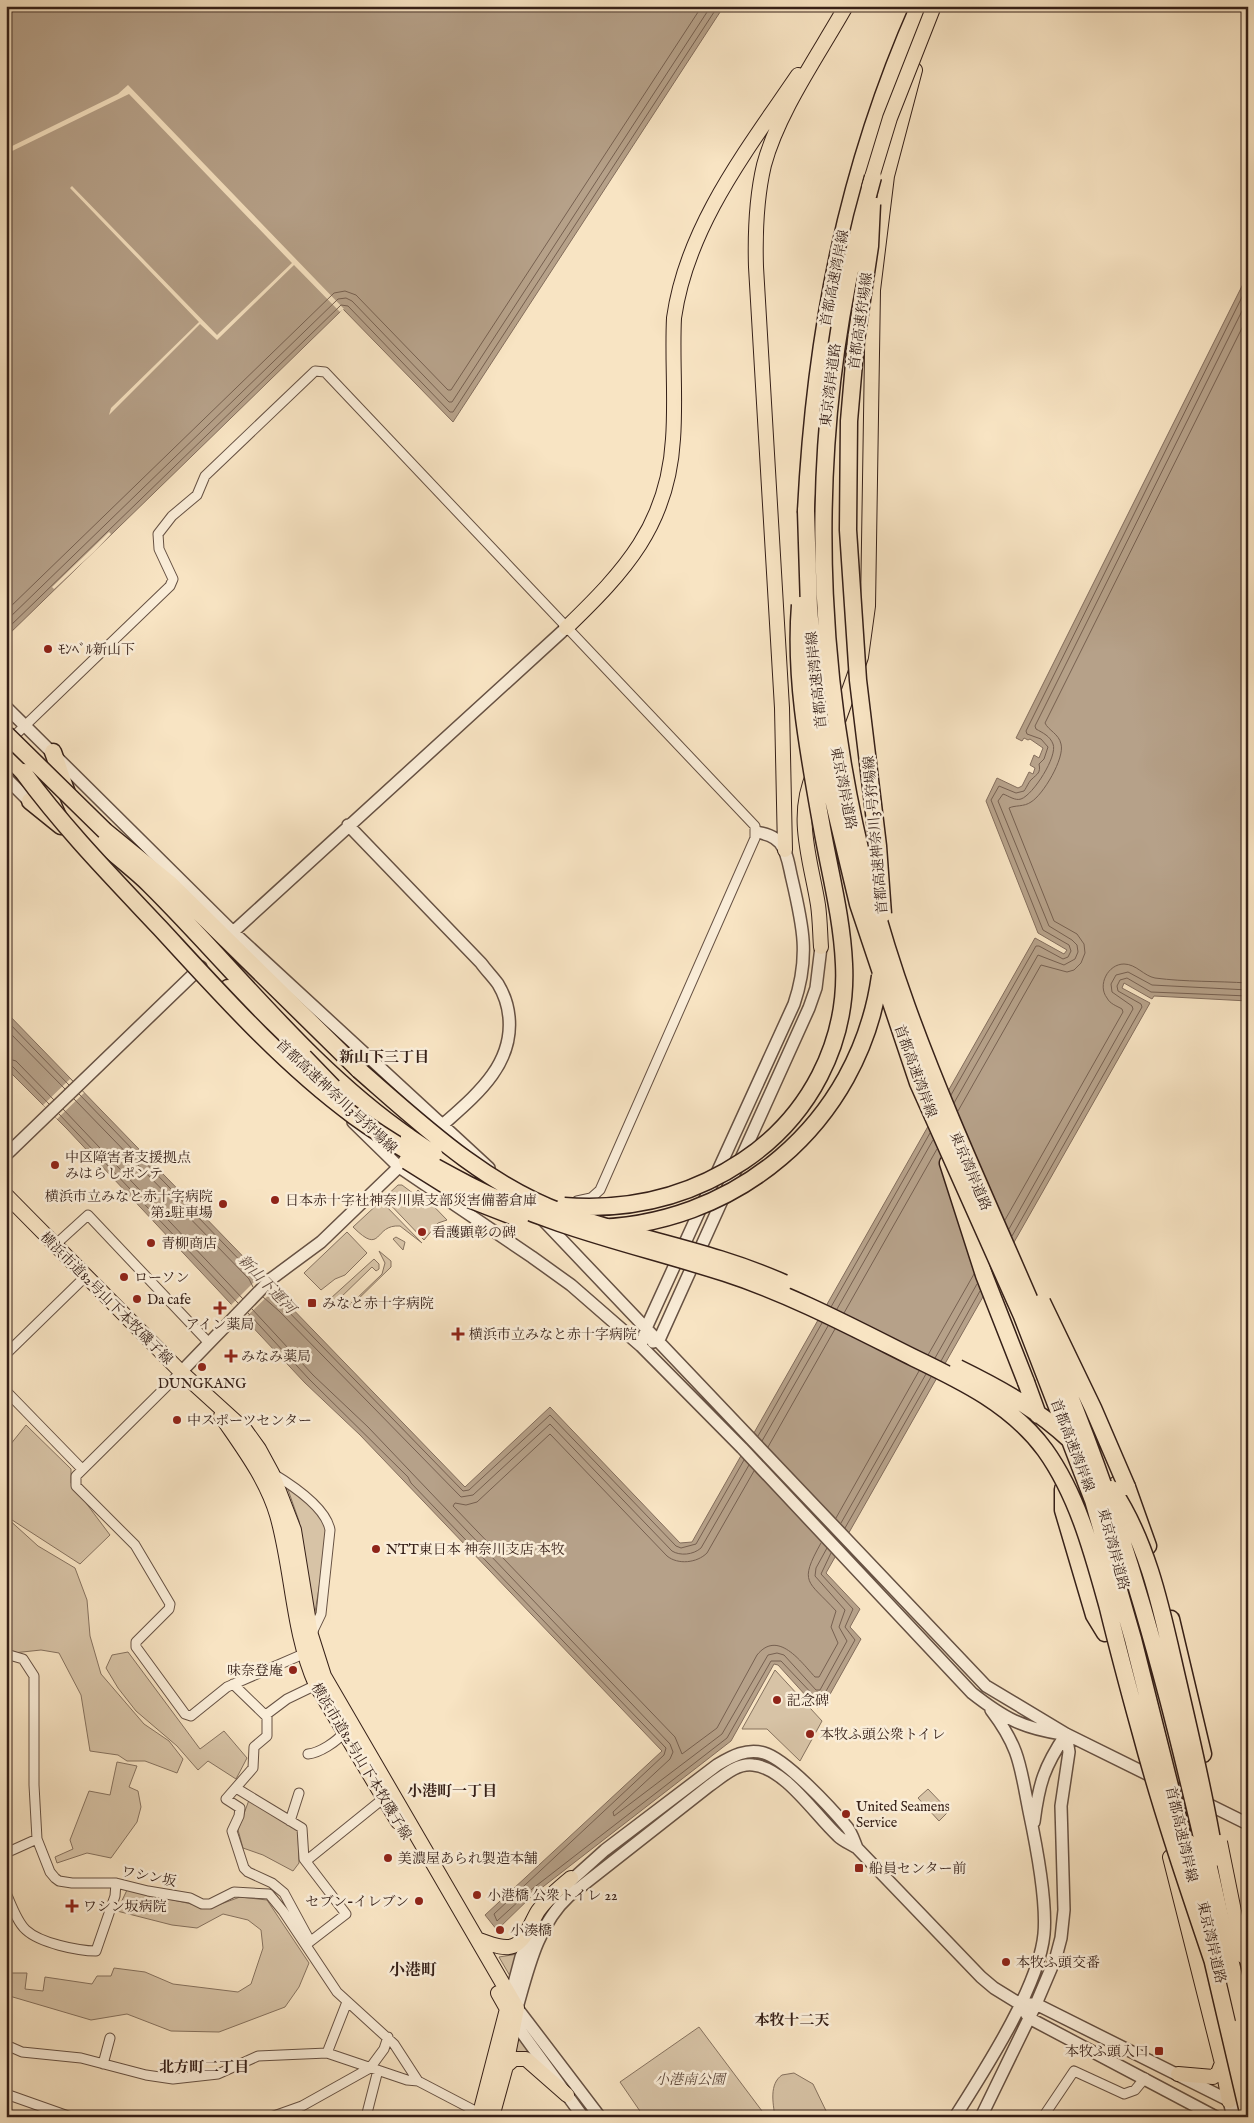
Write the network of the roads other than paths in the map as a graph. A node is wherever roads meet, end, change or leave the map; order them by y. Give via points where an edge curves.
1 (845, 6) edge
2 (919, 6) edge
3 (934, 6) edge
4 (940, 6) edge
5 (916, 65) junction
6 (873, 177) junction
7 (848, 465) joint
8 (806, 511) junction
9 (566, 628) junction
10 (6, 707) edge
11 (25, 726) junction
12 (6, 734) edge
13 (6, 744) edge
14 (53, 752) junction
15 (6, 754) edge
16 (23, 772) junction
17 (6, 778) edge
18 (30, 801) junction
19 (348, 825) junction
20 (105, 831) junction
21 (757, 832) junction
22 (785, 850) junction
23 (233, 932) junction
24 (821, 947) joint
25 (201, 967) junction
26 (933, 1119) junction
27 (443, 1125) junction
28 (409, 1137) junction
29 (6, 1155) edge
30 (399, 1167) junction
31 (421, 1171) junction
32 (6, 1195) edge
33 (992, 1213) junction
34 (539, 1215) junction
35 (55, 1245) junction
36 (85, 1277) junction
37 (647, 1326) junction
38 (1046, 1328) junction
39 (659, 1340) junction
40 (209, 1343) junction
41 (641, 1346) junction
42 (6, 1354) edge
43 (181, 1372) junction
44 (6, 1391) edge
45 (209, 1399) junction
46 (82, 1469) junction
47 (272, 1472) junction
48 (1106, 1518) junction
49 (311, 1635) junction
50 (309, 1652) junction
51 (6, 1654) edge
52 (232, 1684) junction
53 (316, 1685) junction
54 (987, 1705) junction
55 (267, 1717) junction
56 (344, 1732) junction
57 (1066, 1734) junction
58 (308, 1754) dead end
59 (236, 1788) junction
60 (1210, 1789) junction
61 (299, 1793) dead end
62 (384, 1798) junction
63 (290, 1821) junction
64 (1248, 1824) edge
65 (1033, 1831) junction
66 (37, 1838) junction
67 (1166, 1841) junction
68 (857, 1848) junction
69 (6, 1853) edge
70 (306, 1861) junction
71 (571, 1878) junction
72 (116, 1883) junction
73 (6, 1893) edge
74 (479, 1940) junction
75 (308, 1943) junction
76 (1206, 1966) junction
77 (1241, 1978) edge
78 (346, 2002) junction
79 (512, 2004) junction
80 (1020, 2004) junction
81 (1036, 2004) junction
82 (1029, 2018) junction
83 (514, 2024) junction
84 (388, 2037) junction
85 (1248, 2037) edge
86 (110, 2038) dead end
87 (6, 2045) edge
88 (327, 2052) junction
89 (1248, 2059) edge
90 (1222, 2063) junction
91 (103, 2064) junction
92 (506, 2066) junction
93 (374, 2069) junction
94 (1178, 2074) junction
95 (1145, 2078) junction
96 (418, 2081) junction
97 (1248, 2092) edge
98 (6, 2094) edge
99 (567, 2095) junction
100 (1230, 2101) junction
101 (1192, 2104) junction
102 (1248, 2111) edge
103 (484, 2116) edge
104 (71, 2117) edge
105 (271, 2117) edge
106 (366, 2117) edge
107 (583, 2117) edge
108 (600, 2117) edge
109 (955, 2117) edge
110 (981, 2117) edge
111 (1043, 2117) edge
112 (1198, 2117) edge
113 (1216, 2117) edge
114 (1233, 2117) edge

1 - 9 main road via 728,181 693,245 674,318 673,438 662,501 650,529 628,564
1 - 22 main road via 780,124 765,164 757,205 756,267 782,708
2 - 8 highway, 首都高速湾岸線 via 867,145 836,264 817,368
3 - 48 main road, 東京湾岸道路, bridge via 877,158 854,242 835,345 826,417 819,536 827,682 851,828 889,963 943,1106 1077,1422
4 - 5 main road, 東京湾岸道路
4 - 6 highway, 首都高速湾岸線, bridge via 888,131
5 - 24 main road, bridge via 889,168 876,261 866,624 861,657 848,697 806,794 804,821 818,905
5 - 38 main road, 東京湾岸道路, bridge via 864,228 838,368 828,461 826,536 834,682 844,761 878,911 952,1111
6 - 7 highway, 首都高速狩場線, bridge via 870,246 852,377
6 - 33 highway, 首都高速湾岸線, bridge via 853,248 844,296 827,441 824,591 832,700 853,821 880,927 925,1054
7 - 31 highway, 首都高速神奈川3号狩場線, bridge via 850,586 881,876 883,930 878,987 871,1017 834,1097 794,1146 755,1178 686,1213 645,1224 579,1228 535,1222 483,1206
8 - 26 highway, 首都高速湾岸線, bridge via 806,560 818,709 834,803 871,946
8 - 28 highway, 首都高速神奈川3号狩場線, bridge via 799,613 802,695 844,964 843,1003 838,1030 830,1056 814,1087 782,1130 735,1166 684,1192 628,1205 585,1208 524,1198 470,1176
9 - 11 street via 325,372 315,371 205,476 197,495 172,516 158,534 158,549 173,578 170,586
9 - 19 street
9 - 21 street via 751,821
10 - 11 street
11 - 13 street
11 - 14 street
12 - 20 highway, 首都高速神奈川3号狩場線, bridge
14 - 23 street
14 - 28 highway via 74,810 107,849 148,883 309,1052 361,1101
15 - 16 highway, 首都高速神奈川3号狩場線
16 - 31 highway, 首都高速神奈川3号狩場線, bridge via 316,1079 376,1136
16 - 76 highway, bridge via 69,831 223,996 308,1078 388,1139 520,1210 561,1226 722,1272 800,1302 957,1379 998,1404 1022,1424 1057,1468 1078,1514 1102,1588
17 - 18 street
18 - 25 street
18 - 31 highway, bridge via 142,888 366,1121
19 - 23 street
19 - 27 street via 481,963 499,986 508,1006 510,1029 499,1066 486,1084
20 - 28 highway, 首都高速神奈川3号狩場線
20 - 77 highway, bridge via 170,884 359,1070 428,1130 505,1185 563,1213 734,1262 802,1292 1003,1391 1059,1430 1084,1454 1121,1503 1151,1572 1204,1794
21 - 22 street via 772,836
21 - 34 street via 600,1190 588,1199 553,1204
22 - 37 street via 803,927 805,945 801,984
23 - 27 street
24 - 39 street via 809,1008
25 - 29 street
25 - 30 street
26 - 67 highway, bridge via 984,1275 1046,1436
26 - 76 highway, 首都高速湾岸線, bridge via 1026,1326 1094,1500 1156,1723
27 - 30 street
27 - 34 street
30 - 40 street via 320,1242 268,1283
30 - 41 street via 570,1285
32 - 35 main road, 横浜市道82号山下本牧磯子線
33 - 60 highway, bridge via 1049,1315 1094,1408 1127,1487 1173,1624
33 - 77 highway, 首都高速湾岸線, bridge via 1073,1403 1122,1541
34 - 37 street
35 - 36 main road, 横浜市道82号山下本牧磯子線
35 - 40 street via 88,1215
36 - 42 street
36 - 43 main road, 横浜市道82号山下本牧磯子線
37 - 39 street
37 - 41 street
38 - 60 main road, bridge via 1099,1448
38 - 89 main road, 東京湾岸道路, bridge via 1094,1455 1145,1635
39 - 41 street
39 - 57 street via 986,1686
40 - 43 street
41 - 54 street via 742,1448 960,1681
43 - 45 main road, 横浜市道82号山下本牧磯子線
43 - 46 street
44 - 46 street
45 - 47 main road, 横浜市道82号山下本牧磯子線 via 246,1431
45 - 50 main road, 横浜市道82号山下本牧磯子線 via 266,1487 285,1546
46 - 52 street via 76,1476 76,1486 135,1545 170,1604 169,1609 136,1642 136,1647 185,1714 191,1716
47 - 49 main road, 横浜市道82号山下本牧磯子線 via 294,1530
47 - 49 street via 294,1486 329,1523 320,1614
48 - 67 main road, bridge
48 - 97 main road, 東京湾岸道路, bridge via 1160,1722
49 - 50 main road, 横浜市道82号山下本牧磯子線
50 - 52 street
50 - 53 main road, 横浜市道82号山下本牧磯子線
50 - 74 main road, 横浜市道82号山下本牧磯子線
51 - 66 street, ワシン坂 via 23,1659 34,1676
52 - 55 street
53 - 55 street via 287,1699 272,1709
53 - 56 main road, 横浜市道82号山下本牧磯子線
54 - 57 street via 1028,1728
54 - 65 street via 1006,1730 1016,1751 1023,1771
55 - 59 street via 267,1736 254,1747 252,1768
56 - 58 street via 314,1754
56 - 62 main road, 横浜市道82号山下本牧磯子線
57 - 64 street
57 - 65 street via 1049,1759 1041,1780
57 - 81 street via 1069,1752 1061,1806 1062,1929 1056,1957
59 - 63 street
59 - 75 street via 226,1799 240,1808 232,1831 244,1868 284,1893
60 - 77 main road, bridge via 1243,1956
61 - 63 street
62 - 70 street
62 - 79 main road, 横浜市道82号山下本牧磯子線
63 - 70 street via 302,1828
65 - 80 street via 1044,1935 1038,1964
66 - 69 street
66 - 72 street, ワシン坂 via 50,1872 59,1881
67 - 76 main road
68 - 71 street via 848,1829 782,1762 765,1753 748,1752 718,1765
68 - 79 street via 839,1837 774,1772 753,1765 733,1770 564,1900 536,1947
68 - 80 street via 976,1972
70 - 75 street via 346,1914
71 - 74 main road via 542,1906 520,1942 512,1947
71 - 79 street via 531,1933 521,1957
72 - 73 street via 115,1896 96,1951 78,1951 31,1934 24,1929
72 - 75 street, ワシン坂 via 190,1898 202,1904 210,1904 234,1892 269,1894
74 - 79 main road, 横浜市道82号山下本牧磯子線
75 - 78 street
76 - 90 main road
76 - 102 highway, 首都高速湾岸線, bridge
77 - 85 highway, 首都高速湾岸線, bridge
78 - 84 street
78 - 88 street
79 - 83 main road
79 - 103 main road
79 - 108 street
80 - 81 street
80 - 82 street
80 - 109 street
81 - 82 street
81 - 94 street
82 - 95 street
82 - 110 street
83 - 92 main road
83 - 99 street
84 - 93 street
84 - 96 street
86 - 91 street
87 - 91 street via 22,2052 81,2058
88 - 91 street via 258,2056 218,2074 185,2078 146,2075
88 - 93 street
90 - 94 main road via 1213,2077
90 - 100 main road
92 - 99 main road via 514,2059 526,2059
92 - 103 main road
93 - 96 street
93 - 105 street via 302,2106
93 - 106 street
94 - 100 street
95 - 101 street
95 - 111 street via 1135,2090 1124,2094 1074,2070
96 - 103 street
98 - 104 street
99 - 107 street
100 - 102 street
100 - 114 street
101 - 112 street
101 - 113 street

